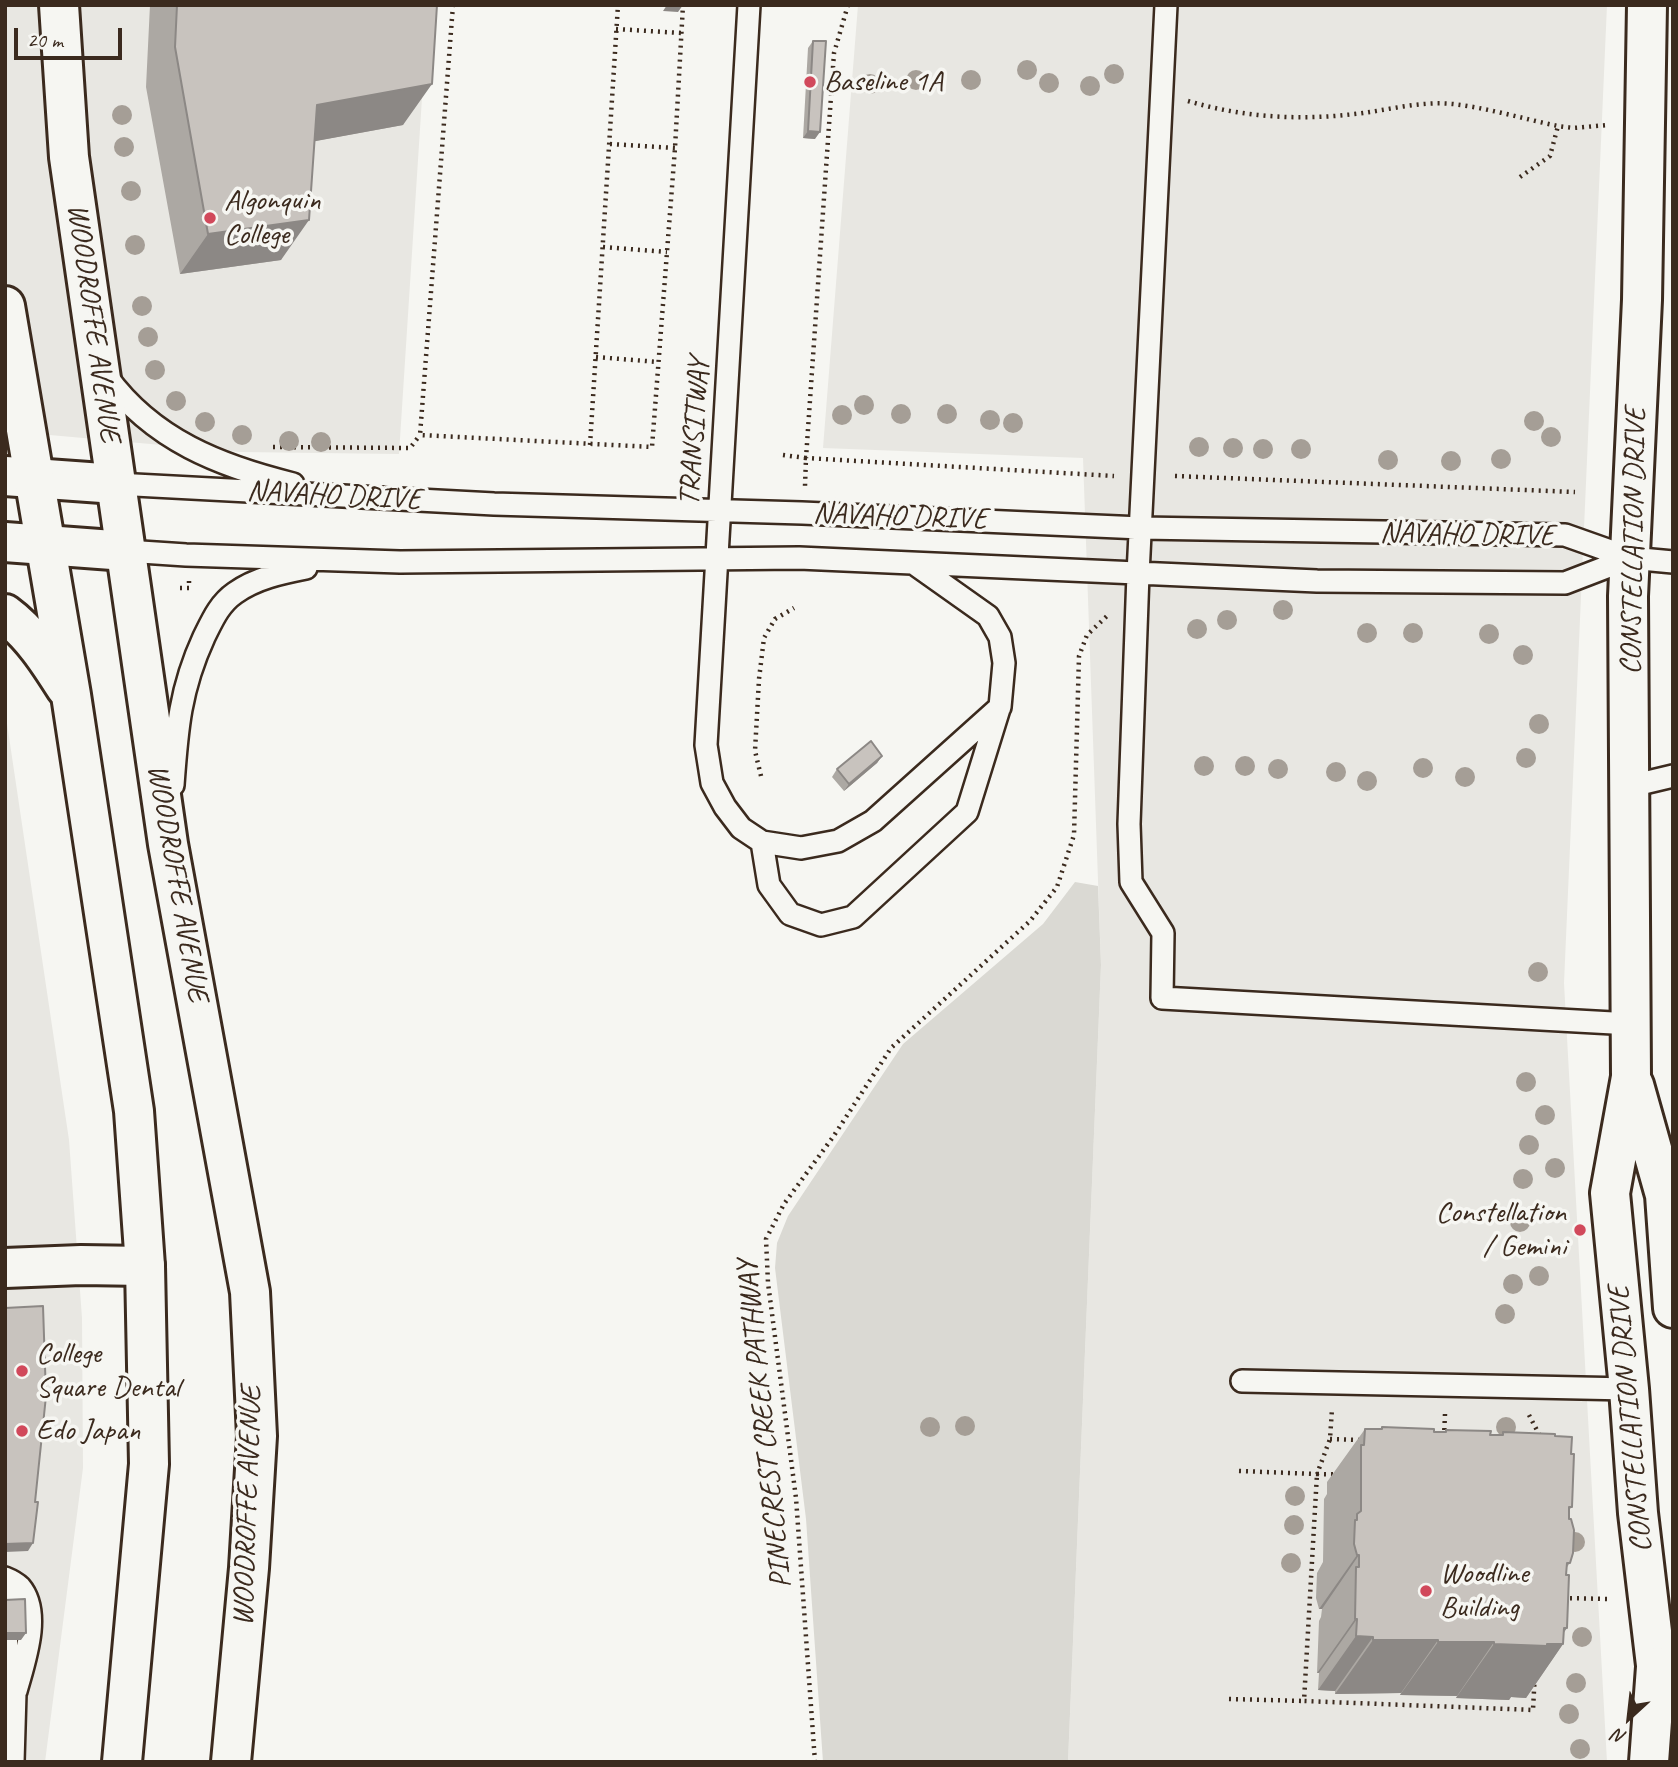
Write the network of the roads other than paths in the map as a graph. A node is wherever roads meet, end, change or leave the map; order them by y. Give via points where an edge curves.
1 (59, 5) edge
2 (749, 5) edge
3 (1166, 5) edge
4 (1647, 5) edge
5 (5, 306) edge
6 (100, 367) junction
7 (20, 477) edge
8 (116, 484) junction
9 (339, 496) junction
10 (719, 511) junction
11 (1141, 528) junction
12 (5, 542) edge
13 (45, 544) junction
14 (126, 551) junction
15 (716, 558) junction
16 (1630, 558) junction
17 (342, 561) junction
18 (1673, 562) edge
19 (916, 565) junction
20 (1138, 574) junction
21 (5, 614) edge
22 (71, 695) junction
23 (1000, 707) junction
24 (1673, 776) edge
25 (1631, 786) junction
26 (762, 842) junction
27 (167, 844) junction
28 (1631, 1024) junction
29 (1631, 1077) junction
30 (145, 1266) junction
31 (5, 1268) edge
32 (1673, 1308) edge
33 (1242, 1381) dead end
34 (1629, 1389) junction
35 (5, 1578) edge
36 (5, 1590) edge
37 (1656, 1667) junction
38 (15, 1693) junction
39 (13, 1762) edge
40 (122, 1762) edge
41 (231, 1762) edge
42 (1649, 1762) edge
43 (1668, 1762) edge

1 - 6 main road, WOODROFFE AVENUE via 69,157
2 - 10 lane, TRANSITWAY
3 - 11 lane
4 - 16 main road, CONSTELLATION DRIVE via 1642,300
5 - 7 main road
6 - 8 main road, WOODROFFE AVENUE
6 - 9 lane via 142,417 184,445 256,475
7 - 8 main road, NAVAHO DRIVE
7 - 13 main road
8 - 9 lane, NAVAHO DRIVE
8 - 14 main road, WOODROFFE AVENUE
9 - 10 lane, NAVAHO DRIVE
10 - 11 lane, NAVAHO DRIVE
10 - 15 lane, TRANSITWAY
11 - 16 lane, NAVAHO DRIVE via 1566,535
11 - 20 lane
12 - 13 main road, NAVAHO DRIVE
13 - 14 main road, NAVAHO DRIVE
13 - 22 main road
14 - 17 lane, NAVAHO DRIVE
14 - 27 main road, WOODROFFE AVENUE
15 - 17 lane, NAVAHO DRIVE
15 - 19 lane, NAVAHO DRIVE
15 - 26 lane, TRANSITWAY via 706,745 710,771 725,807 741,828
16 - 18 lane
16 - 20 lane, NAVAHO DRIVE via 1565,583 1317,582
16 - 25 main road, CONSTELLATION DRIVE
17 - 27 lane via 270,575 234,594 217,610 190,668 181,703
19 - 20 lane, NAVAHO DRIVE
19 - 23 lane via 988,616 1000,637 1004,663
20 - 28 lane via 1131,882 1163,933 1162,998
21 - 22 main road via 46,656
22 - 30 main road via 134,1111
23 - 26 lane via 873,821 838,841 802,848
23 - 26 lane via 967,812 853,917 821,925 790,914 769,885
24 - 25 lane
25 - 28 main road, CONSTELLATION DRIVE
27 - 41 main road, WOODROFFE AVENUE via 250,1292 257,1436
28 - 29 main road, CONSTELLATION DRIVE
29 - 32 main road, CONSTELLATION DRIVE via 1665,1195
29 - 34 main road, CONSTELLATION DRIVE via 1610,1193
30 - 31 main road
30 - 40 main road via 149,1464
33 - 34 lane
34 - 37 main road, CONSTELLATION DRIVE
35 - 38 lane via 19,1586 29,1603 29,1647
36 - 38 lane via 7,1654
37 - 42 main road
37 - 43 main road, CONSTELLATION DRIVE
38 - 39 lane

